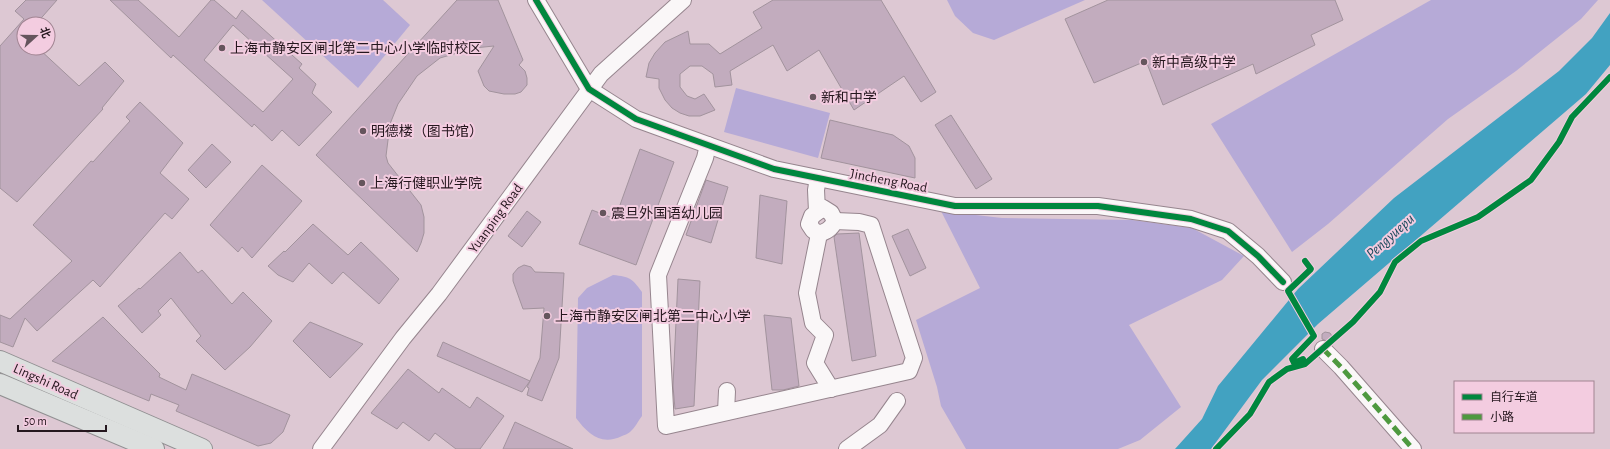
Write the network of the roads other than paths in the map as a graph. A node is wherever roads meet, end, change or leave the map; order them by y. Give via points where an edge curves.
1 (536, 0) edge
2 (683, 0) edge
3 (589, 89) junction
4 (708, 145) junction
5 (818, 178) junction
6 (817, 211) junction
7 (835, 221) junction
8 (819, 234) junction
9 (1282, 282) dead end
10 (1323, 349) dead end
11 (0, 361) edge
12 (0, 384) edge
13 (831, 389) junction
14 (727, 391) dead end
15 (897, 401) dead end
16 (726, 412) junction
17 (154, 449) edge
18 (202, 449) edge
19 (321, 449) edge
20 (847, 449) edge
21 (1413, 449) edge

1 - 3 street, Jincheng Road
2 - 3 street, Yuanping Road via 601,74
3 - 4 street, Jincheng Road via 636,119
3 - 19 street, Yuanping Road via 439,294 402,338
4 - 5 street, Jincheng Road via 774,169
4 - 16 street via 678,239 658,275 666,426
5 - 6 street
5 - 9 street, Jincheng Road via 955,206 1098,206 1191,219 1228,232 1258,256
6 - 7 street via 823,208 831,213
6 - 8 street via 812,216 810,224
7 - 8 street via 832,228
7 - 13 street via 872,225 914,358 910,371
8 - 13 street via 807,293 813,323 825,335 815,363
10 - 21 street
11 - 18 main road, Lingshi Road
12 - 17 main road, Lingshi Road
13 - 16 street
14 - 16 street
15 - 20 street via 880,424

